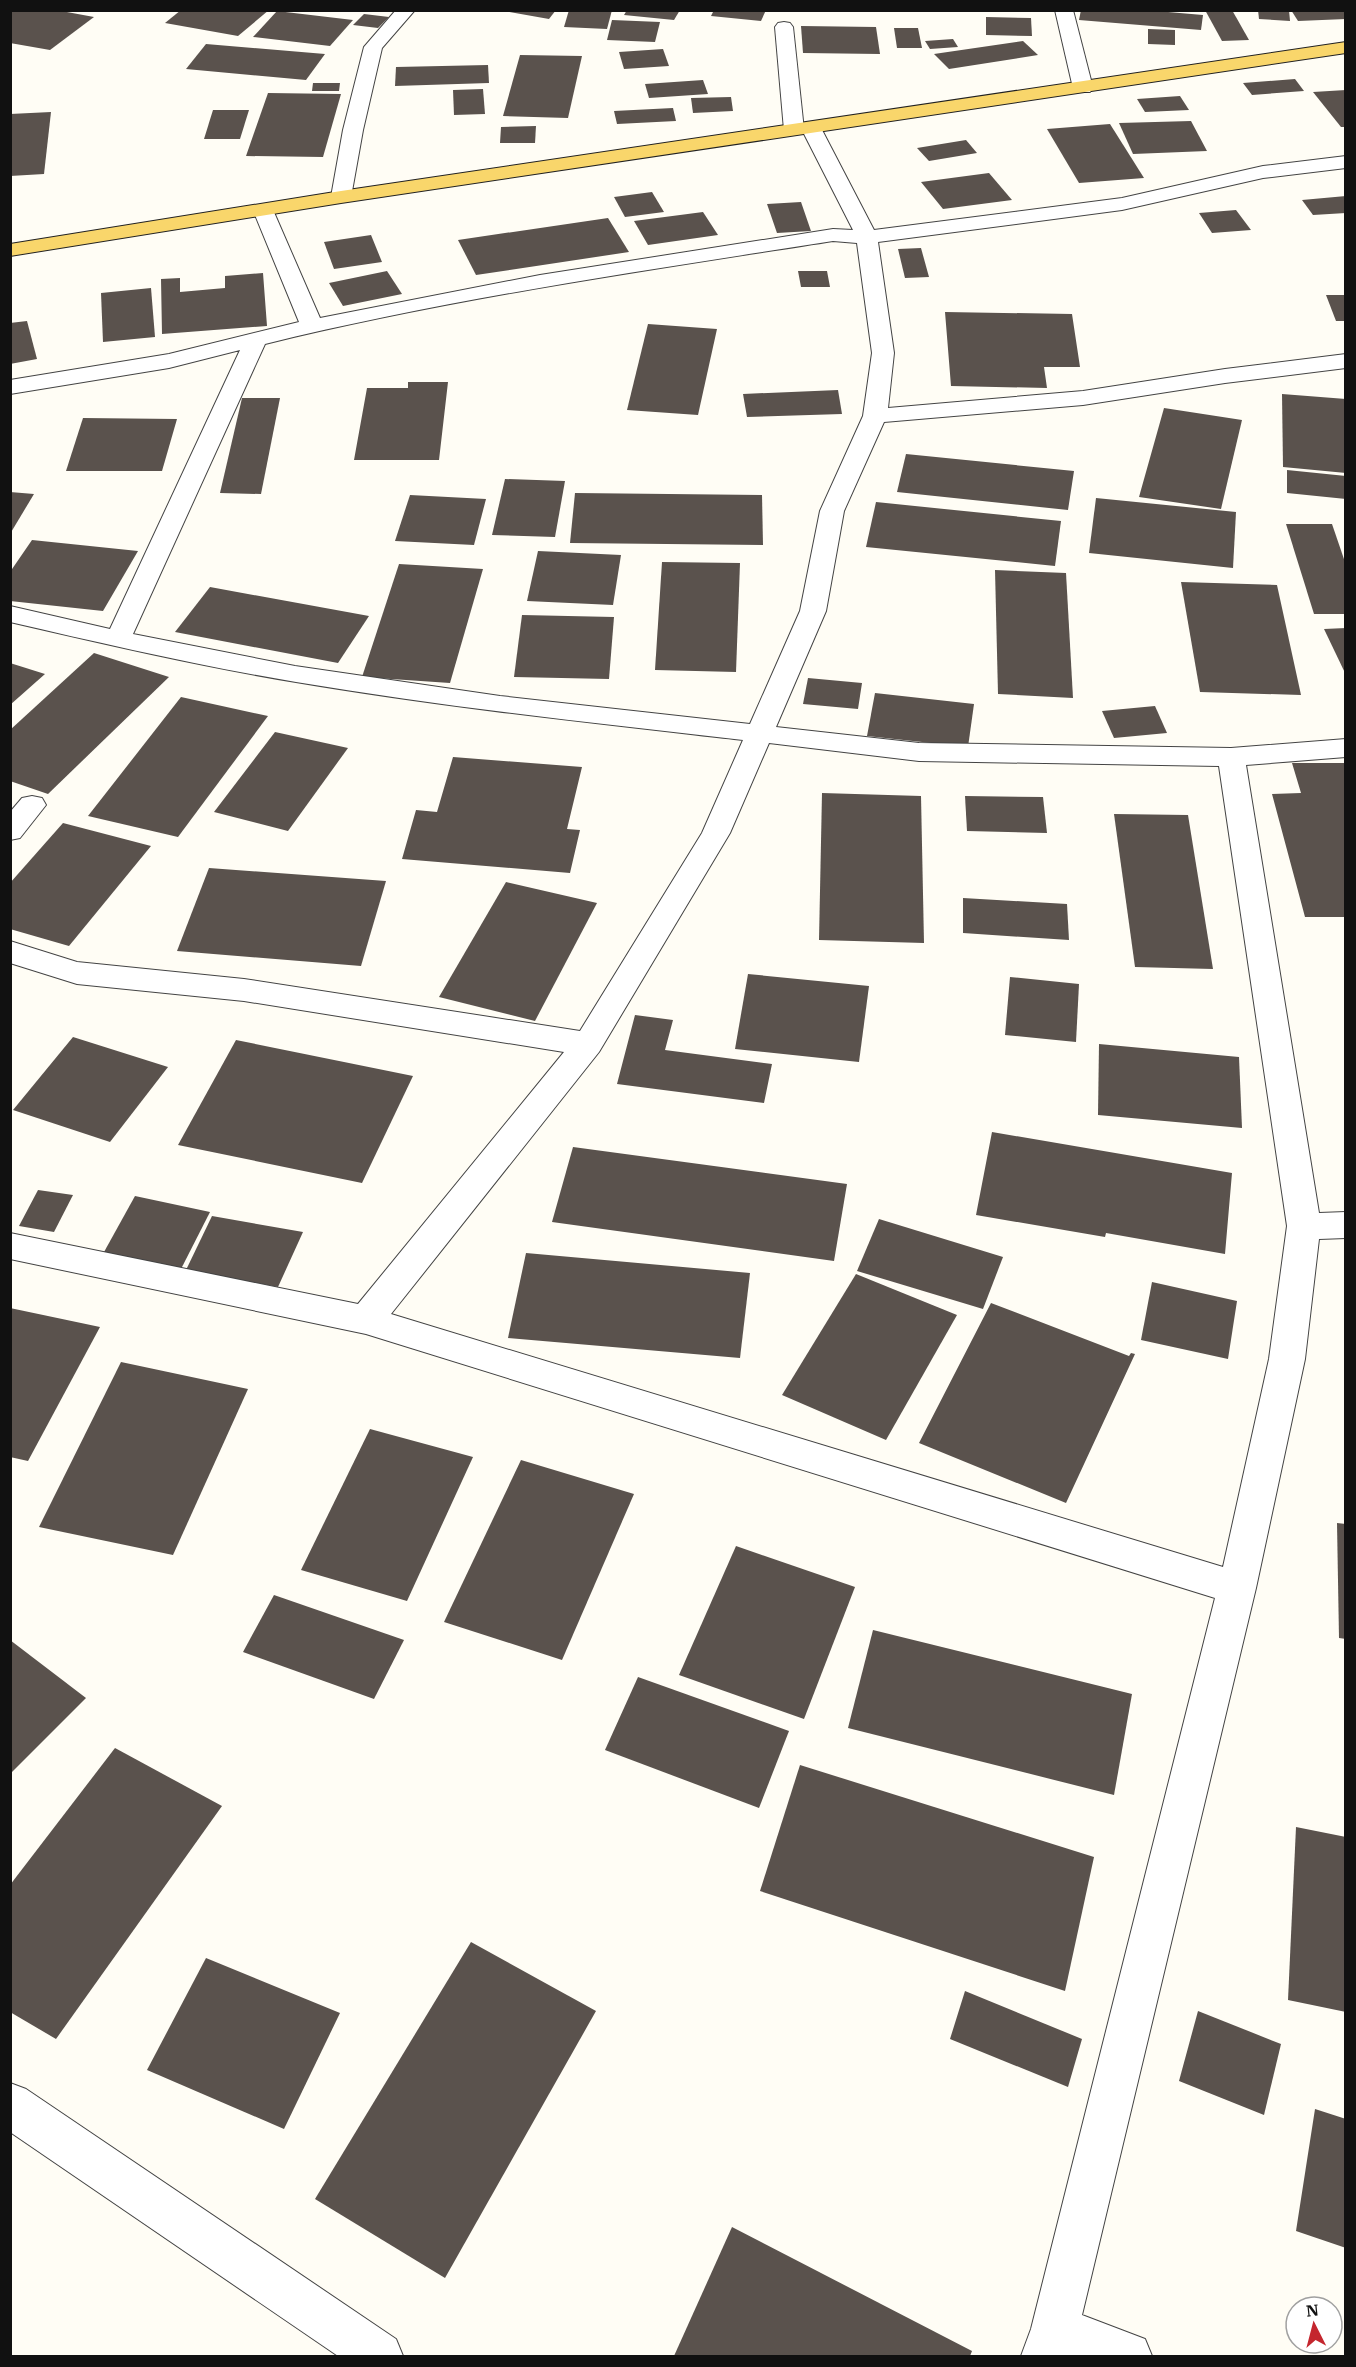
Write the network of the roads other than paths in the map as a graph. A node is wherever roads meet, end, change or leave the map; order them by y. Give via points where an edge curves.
1 (406, 10) edge
2 (1064, 10) edge
3 (784, 27) dead end
4 (1346, 47) edge
5 (1083, 88) junction
6 (803, 129) junction
7 (1346, 162) edge
8 (341, 197) junction
9 (263, 210) junction
10 (867, 237) junction
11 (10, 250) edge
12 (312, 326) junction
13 (256, 340) junction
14 (1346, 361) edge
15 (10, 387) edge
16 (875, 417) junction
17 (10, 614) edge
18 (118, 639) junction
19 (761, 733) junction
20 (1346, 748) edge
21 (1231, 757) junction
22 (32, 805) dead end
23 (10, 831) edge
24 (10, 951) edge
25 (588, 1044) junction
26 (1346, 1225) edge
27 (1304, 1226) junction
28 (10, 1246) edge
29 (366, 1320) junction
30 (1237, 1588) junction
31 (10, 2105) edge
32 (1050, 2343) edge
33 (379, 2356) edge
34 (1128, 2356) edge

1 - 8 street via 372,47
2 - 5 street
3 - 6 street
4 - 5 main road
5 - 6 main road
6 - 8 main road
6 - 10 street
7 - 10 street via 1263,172 1122,204
8 - 9 main road
9 - 11 main road
9 - 12 street
10 - 12 street via 833,236 540,280
10 - 16 street via 883,352
12 - 13 street
13 - 15 street via 169,361
13 - 18 street
14 - 16 street via 1083,398
16 - 19 street via 832,511 813,611
17 - 18 street
18 - 19 street via 295,674 466,699
19 - 21 street via 919,752
19 - 25 street via 716,833
20 - 21 street
21 - 27 street
22 - 23 street
24 - 25 street via 77,973 244,990
25 - 29 street
26 - 27 street
27 - 30 street via 1287,1359
28 - 29 street
29 - 30 street
30 - 32 street
31 - 33 street
32 - 34 street

